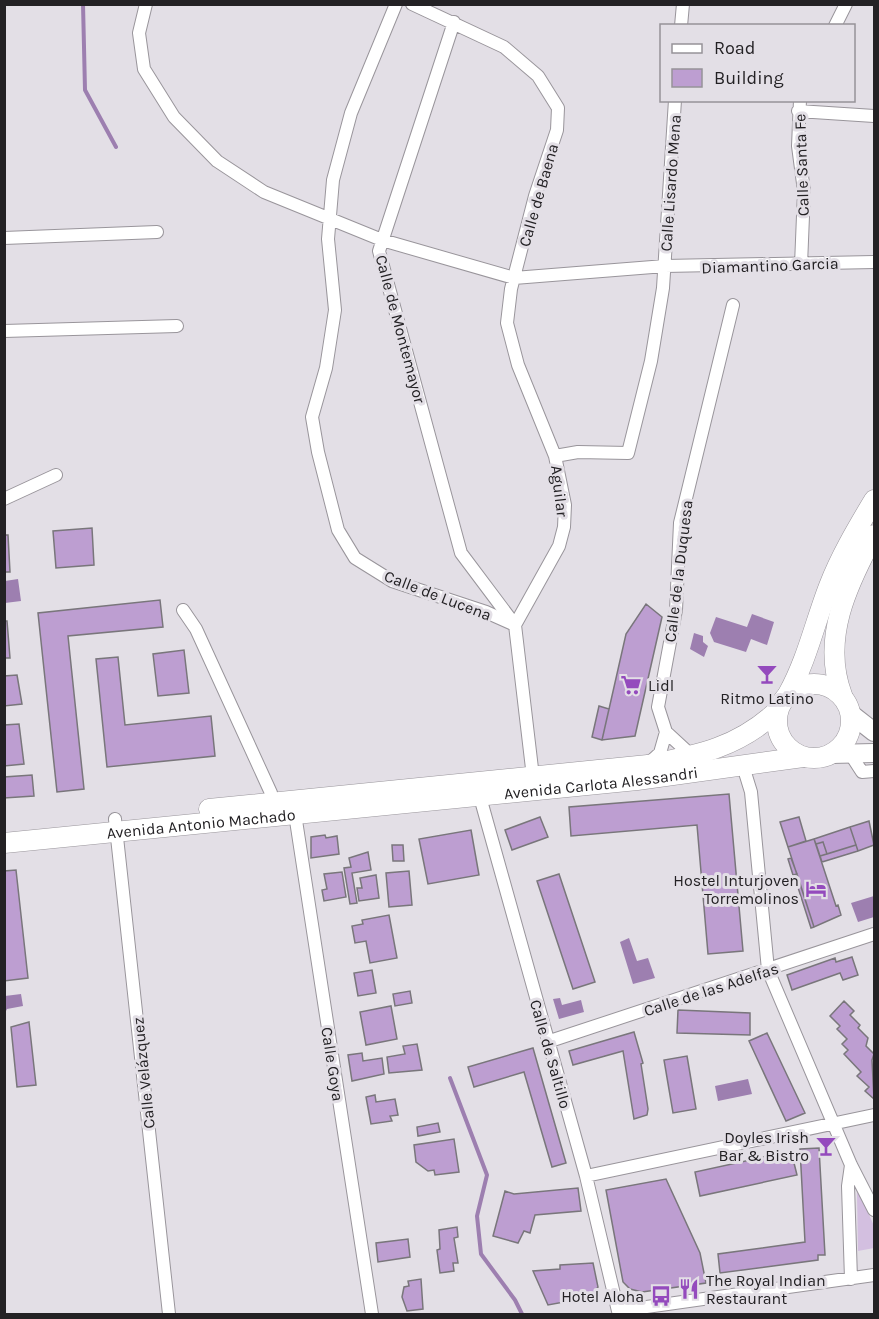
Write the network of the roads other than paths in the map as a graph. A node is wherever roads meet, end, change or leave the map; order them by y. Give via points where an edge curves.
1 (146, 4) edge
2 (396, 4) edge
3 (412, 4) edge
4 (683, 4) edge
5 (846, 4) edge
6 (454, 22) junction
7 (681, 24) edge
8 (835, 24) edge
9 (675, 102) edge
10 (799, 106) edge
11 (874, 116) edge
12 (329, 218) junction
13 (157, 232) dead end
14 (4, 238) edge
15 (382, 240) junction
16 (874, 262) edge
17 (801, 265) junction
18 (665, 266) junction
19 (514, 278) junction
20 (733, 305) dead end
21 (177, 326) dead end
22 (4, 332) edge
23 (555, 456) junction
24 (56, 475) dead end
25 (4, 499) edge
26 (874, 500) edge
27 (874, 535) edge
28 (183, 610) dead end
29 (515, 625) junction
30 (842, 695) junction
31 (783, 702) junction
32 (851, 714) junction
33 (666, 732) junction
34 (874, 732) edge
35 (874, 753) edge
36 (831, 754) junction
37 (851, 755) junction
38 (692, 756) junction
39 (803, 757) junction
40 (648, 765) junction
41 (743, 766) junction
42 (874, 771) edge
43 (533, 777) junction
44 (398, 797) junction
45 (480, 797) junction
46 (272, 802) junction
47 (295, 814) junction
48 (116, 825) junction
49 (4, 830) edge
50 (4, 843) edge
51 (874, 934) edge
52 (768, 970) junction
53 (547, 1042) junction
54 (874, 1115) edge
55 (835, 1125) junction
56 (851, 1165) junction
57 (586, 1176) junction
58 (874, 1210) edge
59 (874, 1275) edge
60 (851, 1279) junction
61 (169, 1314) edge
62 (372, 1314) edge

1 - 12 street via 139,33 144,69 174,117 217,161 245,180 264,192
2 - 12 street via 374,52 343,140
3 - 6 street, Calle de Baena
4 - 7 street
5 - 8 street
6 - 15 street, Calle de Montemayor
6 - 19 street, Calle de Baena via 504,47 538,76 558,108 557,130
9 - 18 street, Calle Lisardo Mena via 663,246
10 - 11 street
10 - 17 street, Calle Santa Fe via 798,146 804,191
12 - 15 street
12 - 29 street, Calle de Lucena via 335,310 326,368 312,417 338,530 355,558 392,581
13 - 14 street
15 - 19 street
15 - 29 street, Calle de Montemayor via 379,251 461,553
16 - 17 street, Diamantino Garcia
17 - 18 street, Diamantino Garcia
18 - 19 street, Diamantino Garcia
18 - 23 street, Aguilar via 651,361 628,453 578,452
19 - 23 street, Calle de Baena via 507,323 518,364
20 - 33 street, Calle de la Duquesa via 681,523 676,610 658,707
21 - 22 street
23 - 29 street, Aguilar via 565,505 564,527 559,546
24 - 25 street
26 - 31 main road via 830,584 798,676
27 - 30 main road via 846,591 837,623 834,676
28 - 46 street via 196,629
29 - 43 street
30 - 31 main road via 832,688 809,684
30 - 32 main road
31 - 38 main road, Avenida Carlota Alessandri via 741,740
31 - 39 main road via 777,722 785,743
32 - 34 main road
32 - 36 main road via 848,738
33 - 38 street
33 - 40 street via 660,753
35 - 37 main road
36 - 37 main road
36 - 39 main road
37 - 42 street via 862,772
38 - 40 main road, Avenida Carlota Alessandri
39 - 41 main road, Avenida Carlota Alessandri
40 - 43 main road, Avenida Carlota Alessandri
41 - 45 main road, Avenida Carlota Alessandri
41 - 52 street via 751,792
43 - 44 main road, Avenida Carlota Alessandri
44 - 45 main road, Avenida Carlota Alessandri
44 - 46 main road, Avenida Antonio Machado
44 - 47 main road, Avenida Antonio Machado
45 - 53 street, Calle de Saltillo
46 - 48 main road, Avenida Antonio Machado
47 - 48 main road, Avenida Antonio Machado
47 - 62 street, Calle Goya
48 - 49 main road, Avenida Antonio Machado
48 - 50 main road, Avenida Antonio Machado
48 - 61 street, Calle Velázquez
51 - 52 street, Calle de las Adelfas
52 - 53 street, Calle de las Adelfas
52 - 55 street
53 - 57 street, Calle de Saltillo
54 - 55 street
55 - 56 street
55 - 57 street
56 - 58 street
56 - 60 street
57 - 60 street, Calle de Saltillo via 618,1311
59 - 60 street

